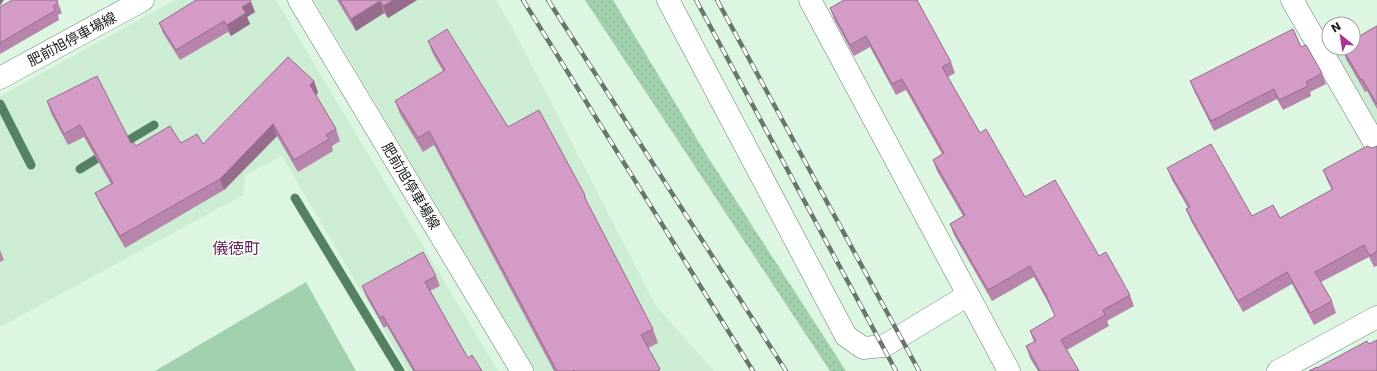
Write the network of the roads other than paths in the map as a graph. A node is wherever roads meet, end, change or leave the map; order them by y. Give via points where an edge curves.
1 (143, 0) edge
2 (300, 0) edge
3 (668, 0) edge
4 (810, 0) edge
5 (1292, 0) edge
6 (0, 78) edge
7 (1377, 147) edge
8 (968, 295) junction
9 (1377, 317) edge
10 (522, 371) edge
11 (1009, 371) edge
12 (1278, 371) edge

1 - 6 street, 肥前旭停車場線
2 - 10 street, 肥前旭停車場線
3 - 8 street via 846,336 863,348 884,346
4 - 8 street
5 - 7 street
8 - 11 street
9 - 12 street

